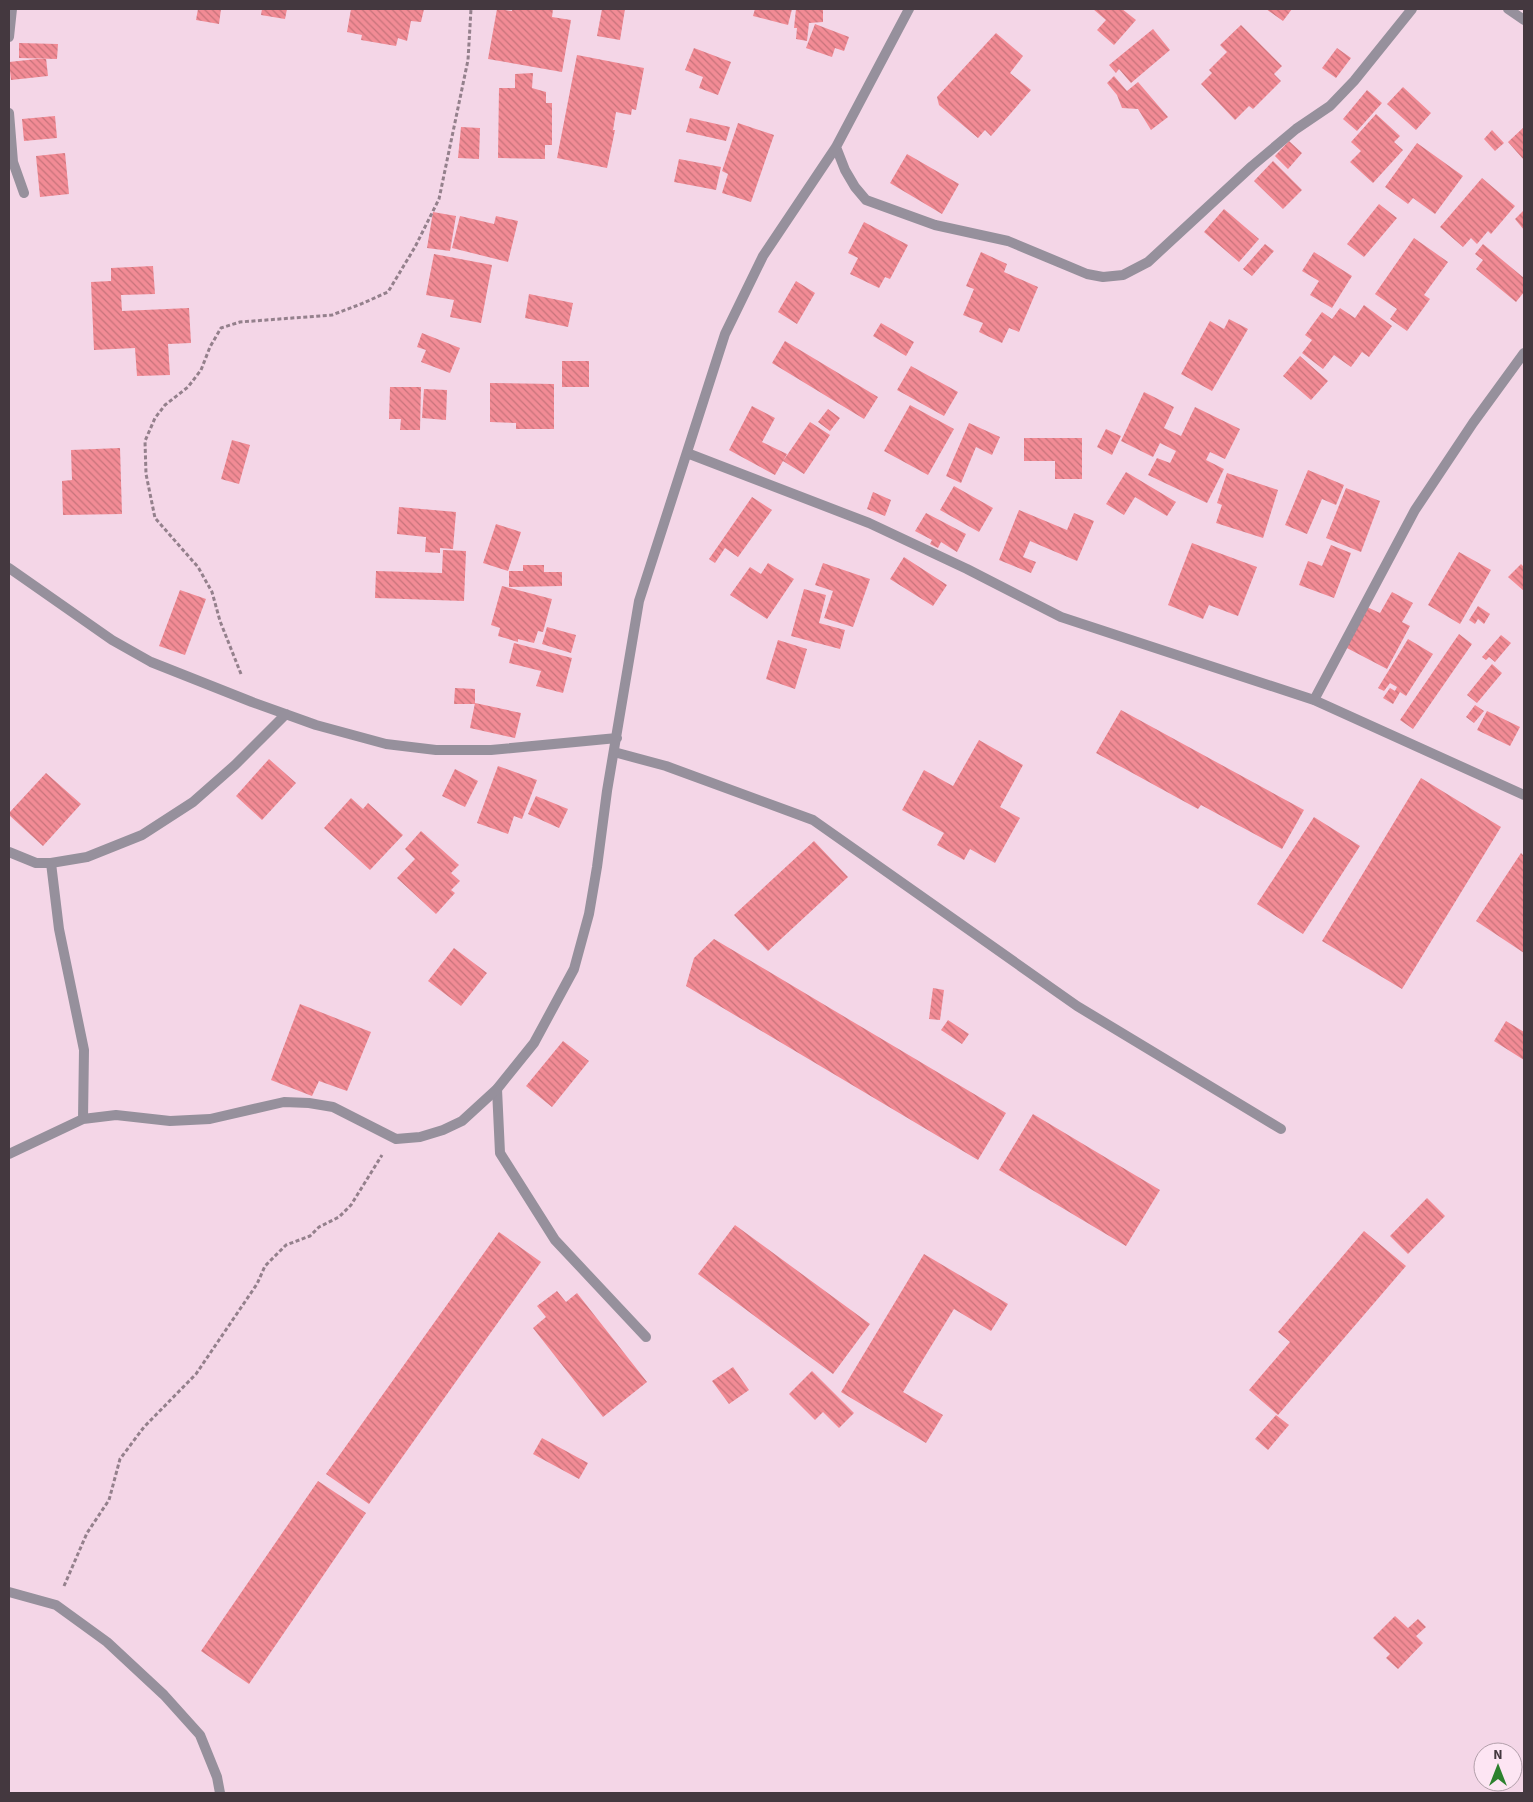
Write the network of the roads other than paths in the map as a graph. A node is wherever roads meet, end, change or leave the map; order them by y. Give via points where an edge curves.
1 (12, 9) edge
2 (909, 9) edge
3 (1412, 9) edge
4 (1508, 9) edge
5 (1524, 20) edge
6 (9, 37) edge
7 (9, 114) edge
8 (836, 147) junction
9 (24, 193) dead end
10 (1524, 353) edge
11 (687, 453) junction
12 (9, 568) edge
13 (1314, 700) junction
14 (286, 714) junction
15 (617, 738) junction
16 (614, 752) junction
17 (1524, 795) edge
18 (9, 852) edge
19 (51, 863) junction
20 (497, 1089) junction
21 (83, 1119) junction
22 (1281, 1129) dead end
23 (9, 1154) edge
24 (646, 1337) dead end
25 (9, 1592) edge
26 (220, 1793) edge

1 - 6 street
2 - 8 street
3 - 8 street via 1330,106 1252,166 1148,262 1123,275 1103,277 1087,274 1008,241 935,225 866,200 844,170
4 - 5 street
7 - 9 street via 13,162
8 - 11 street via 764,256 725,334
10 - 13 street via 1415,510
11 - 13 street via 869,523 1061,617
11 - 15 street via 639,601
12 - 14 street via 112,640 151,662
13 - 17 street
14 - 15 street via 386,744 436,750 491,750
14 - 19 street via 193,802 142,834 87,857
15 - 16 street
16 - 20 street via 589,914 574,968 534,1043
16 - 22 street via 666,766 813,820 1076,1006
18 - 19 street via 36,863
19 - 21 street via 59,929 84,1050
20 - 21 street via 462,1121 420,1137 396,1139 333,1107 309,1103 284,1102 210,1119 170,1121 116,1115
20 - 24 street via 500,1153 555,1240
21 - 23 street
25 - 26 street via 56,1605 107,1642 164,1695 200,1735

